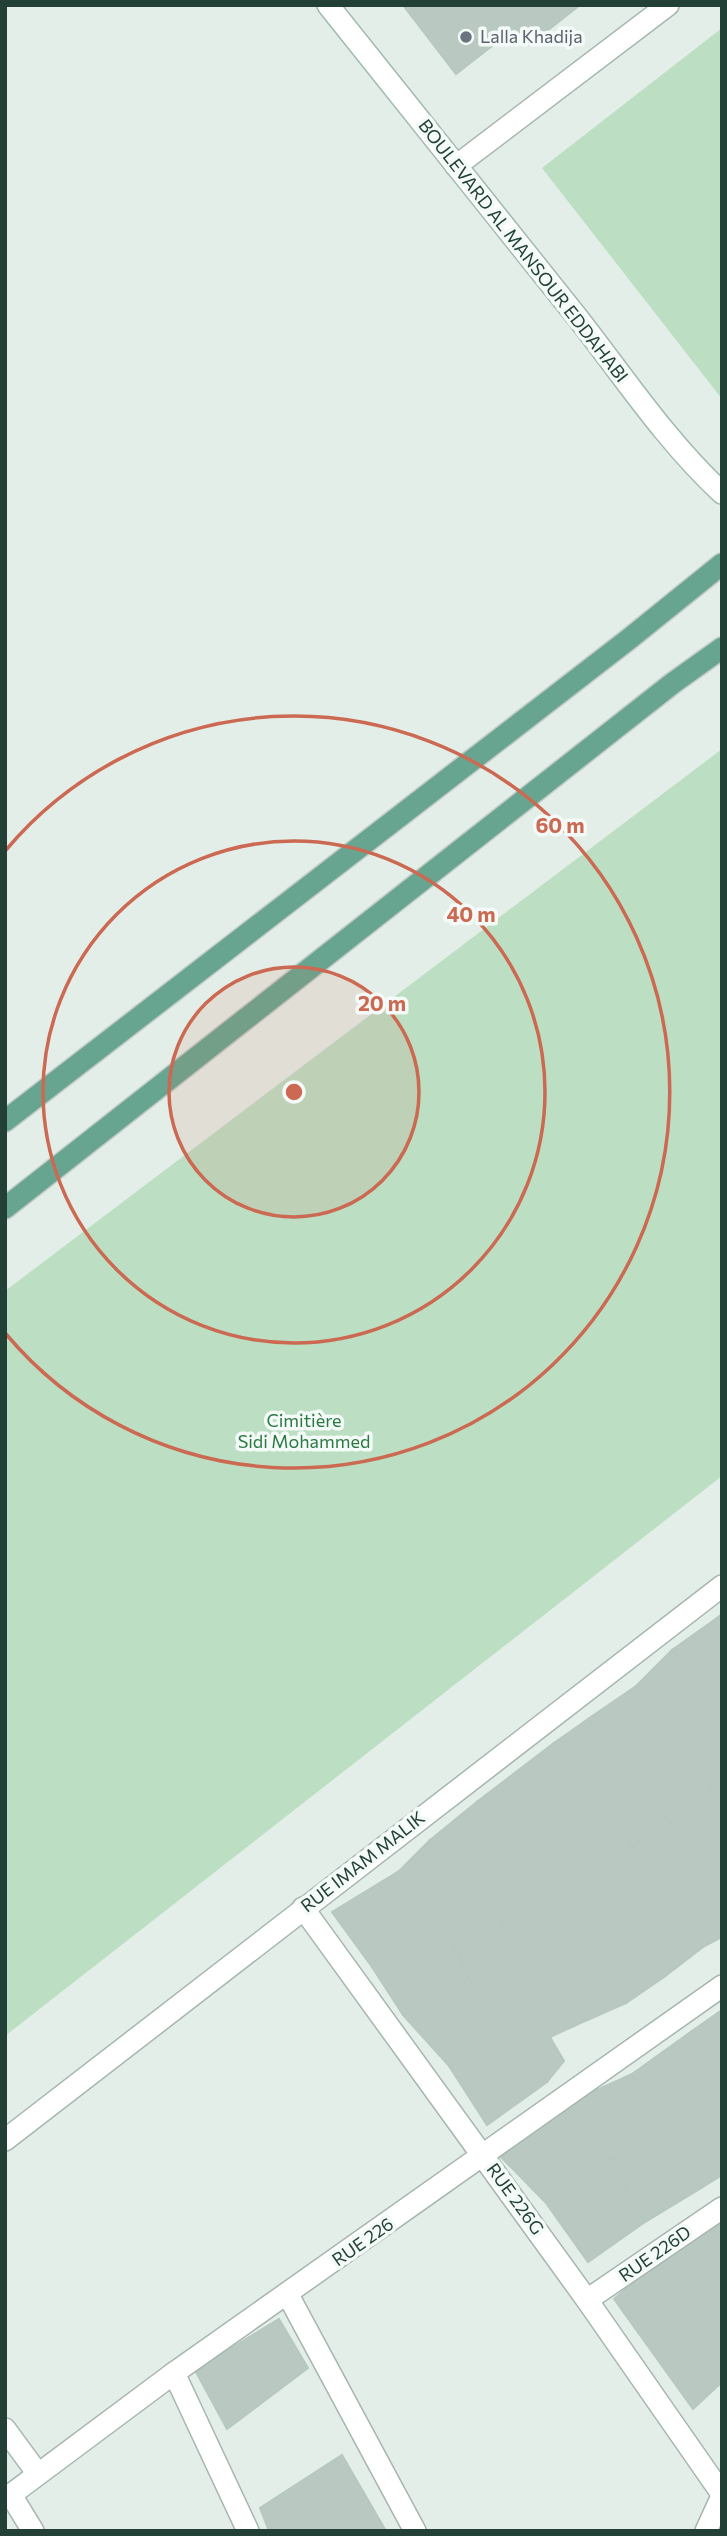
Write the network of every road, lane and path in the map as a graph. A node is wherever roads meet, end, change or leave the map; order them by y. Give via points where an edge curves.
1 (328, 5) edge
2 (668, 5) edge
3 (456, 166) junction
4 (722, 493) edge
5 (722, 564) edge
6 (722, 648) edge
7 (5, 1121) edge
8 (5, 1208) edge
9 (722, 1586) edge
10 (303, 1908) junction
11 (722, 1986) edge
12 (5, 2140) edge
13 (484, 2156) junction
14 (722, 2208) edge
15 (288, 2295) junction
16 (587, 2300) junction
17 (174, 2373) junction
18 (5, 2430) edge
19 (38, 2474) junction
20 (722, 2495) edge
21 (8, 2497) edge
22 (33, 2531) edge
23 (248, 2531) edge
24 (415, 2531) edge
25 (706, 2531) edge

1 - 3 street, BOULEVARD AL MANSOUR EDDAHABI
2 - 3 street
3 - 4 street, BOULEVARD AL MANSOUR EDDAHABI via 649,412
5 - 7 main road
6 - 8 main road
9 - 10 street, RUE IMAM MALIK
10 - 12 street, RUE IMAM MALIK
10 - 13 street, RUE 226G
11 - 13 street, RUE 226
13 - 15 street, RUE 226
13 - 16 street, RUE 226G
14 - 16 street, RUE 226D
15 - 17 street, RUE 226
15 - 24 street
16 - 20 street, RUE 226G
17 - 19 street, RUE 226
17 - 23 street
18 - 19 street
19 - 21 street, RUE 226
20 - 25 street
21 - 22 street

